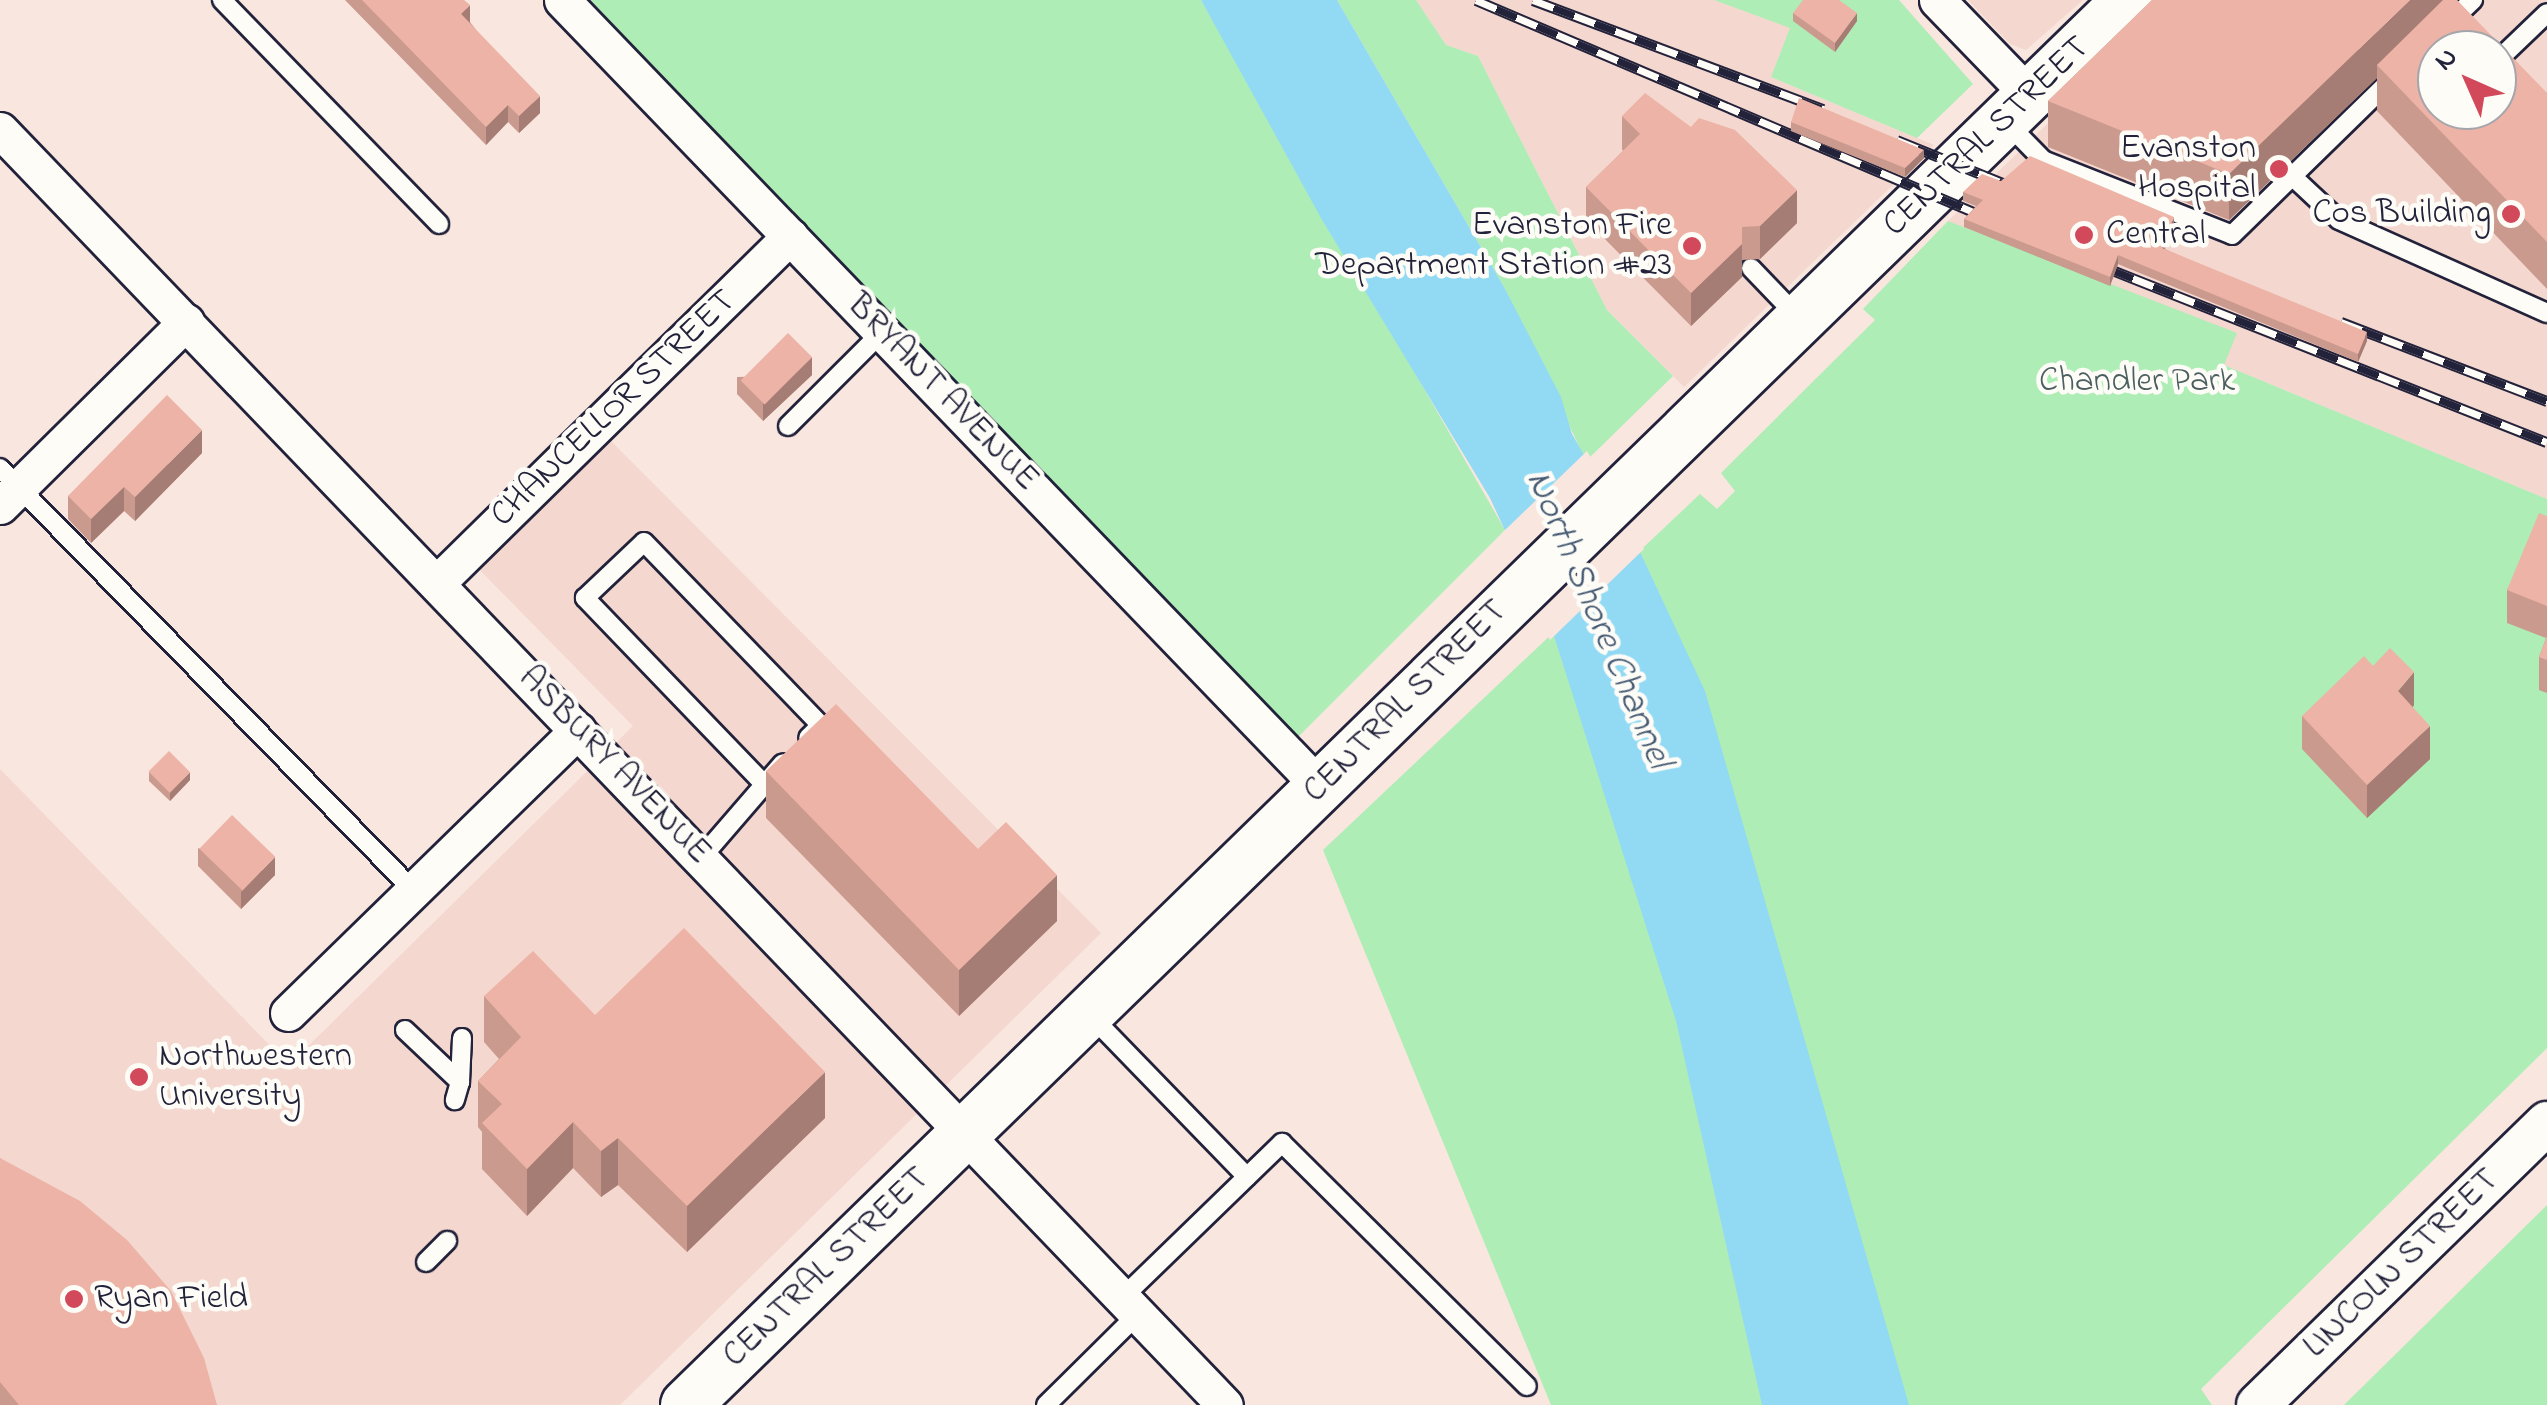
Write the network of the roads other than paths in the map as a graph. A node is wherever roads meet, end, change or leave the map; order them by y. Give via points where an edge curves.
1 (222, 0) edge
2 (562, 0) edge
3 (1937, 0) edge
4 (2128, 0) edge
5 (2473, 0) edge
6 (2547, 13) edge
7 (2442, 30) edge
8 (2404, 68) edge
9 (2522, 86) edge
10 (2017, 108) junction
11 (0, 130) edge
12 (2292, 176) junction
13 (439, 224) dead end
14 (790, 236) junction
15 (1751, 268) dead end
16 (2547, 313) edge
17 (1801, 320) junction
18 (186, 322) junction
19 (882, 332) junction
20 (788, 426) dead end
21 (6, 487) edge
22 (437, 582) junction
23 (578, 730) junction
24 (763, 783) junction
25 (1320, 787) junction
26 (701, 858) junction
27 (412, 889) junction
28 (288, 1014) dead end
29 (1089, 1014) junction
30 (405, 1030) dead end
31 (462, 1038) dead end
32 (2547, 1122) edge
33 (966, 1134) junction
34 (1248, 1177) junction
35 (446, 1241) dead end
36 (426, 1262) dead end
37 (1130, 1306) junction
38 (1526, 1386) dead end
39 (686, 1405) edge
40 (1046, 1405) edge
41 (1225, 1405) edge
42 (2258, 1405) edge

1 - 13 lane
2 - 14 street, BRYANT AVENUE
3 - 10 street
4 - 10 main road, CENTRAL STREET
5 - 7 lane
6 - 9 lane via 2497,61
8 - 12 lane
10 - 12 lane via 2044,160 2232,235
10 - 17 main road, CENTRAL STREET
11 - 18 street, ASBURY AVENUE
12 - 16 lane via 2339,220
14 - 19 street, BRYANT AVENUE
14 - 22 street, CHANCELLOR STREET
15 - 17 lane
17 - 25 main road, CENTRAL STREET
18 - 21 street
18 - 22 street, ASBURY AVENUE
19 - 20 lane
19 - 25 street, BRYANT AVENUE
21 - 27 lane
22 - 23 street, ASBURY AVENUE
23 - 26 street, ASBURY AVENUE
23 - 27 street
24 - 24 lane via 821,725 644,542 585,598
24 - 26 lane
25 - 29 main road, CENTRAL STREET
26 - 33 street, ASBURY AVENUE
27 - 28 street
29 - 33 main road, CENTRAL STREET
29 - 34 lane
30 - 31 lane via 458,1091
32 - 42 street, LINCOLN STREET
33 - 37 street, ASBURY AVENUE
33 - 39 main road, CENTRAL STREET
34 - 37 lane
34 - 38 lane via 1282,1143
35 - 36 lane
37 - 40 lane
37 - 41 street, ASBURY AVENUE

